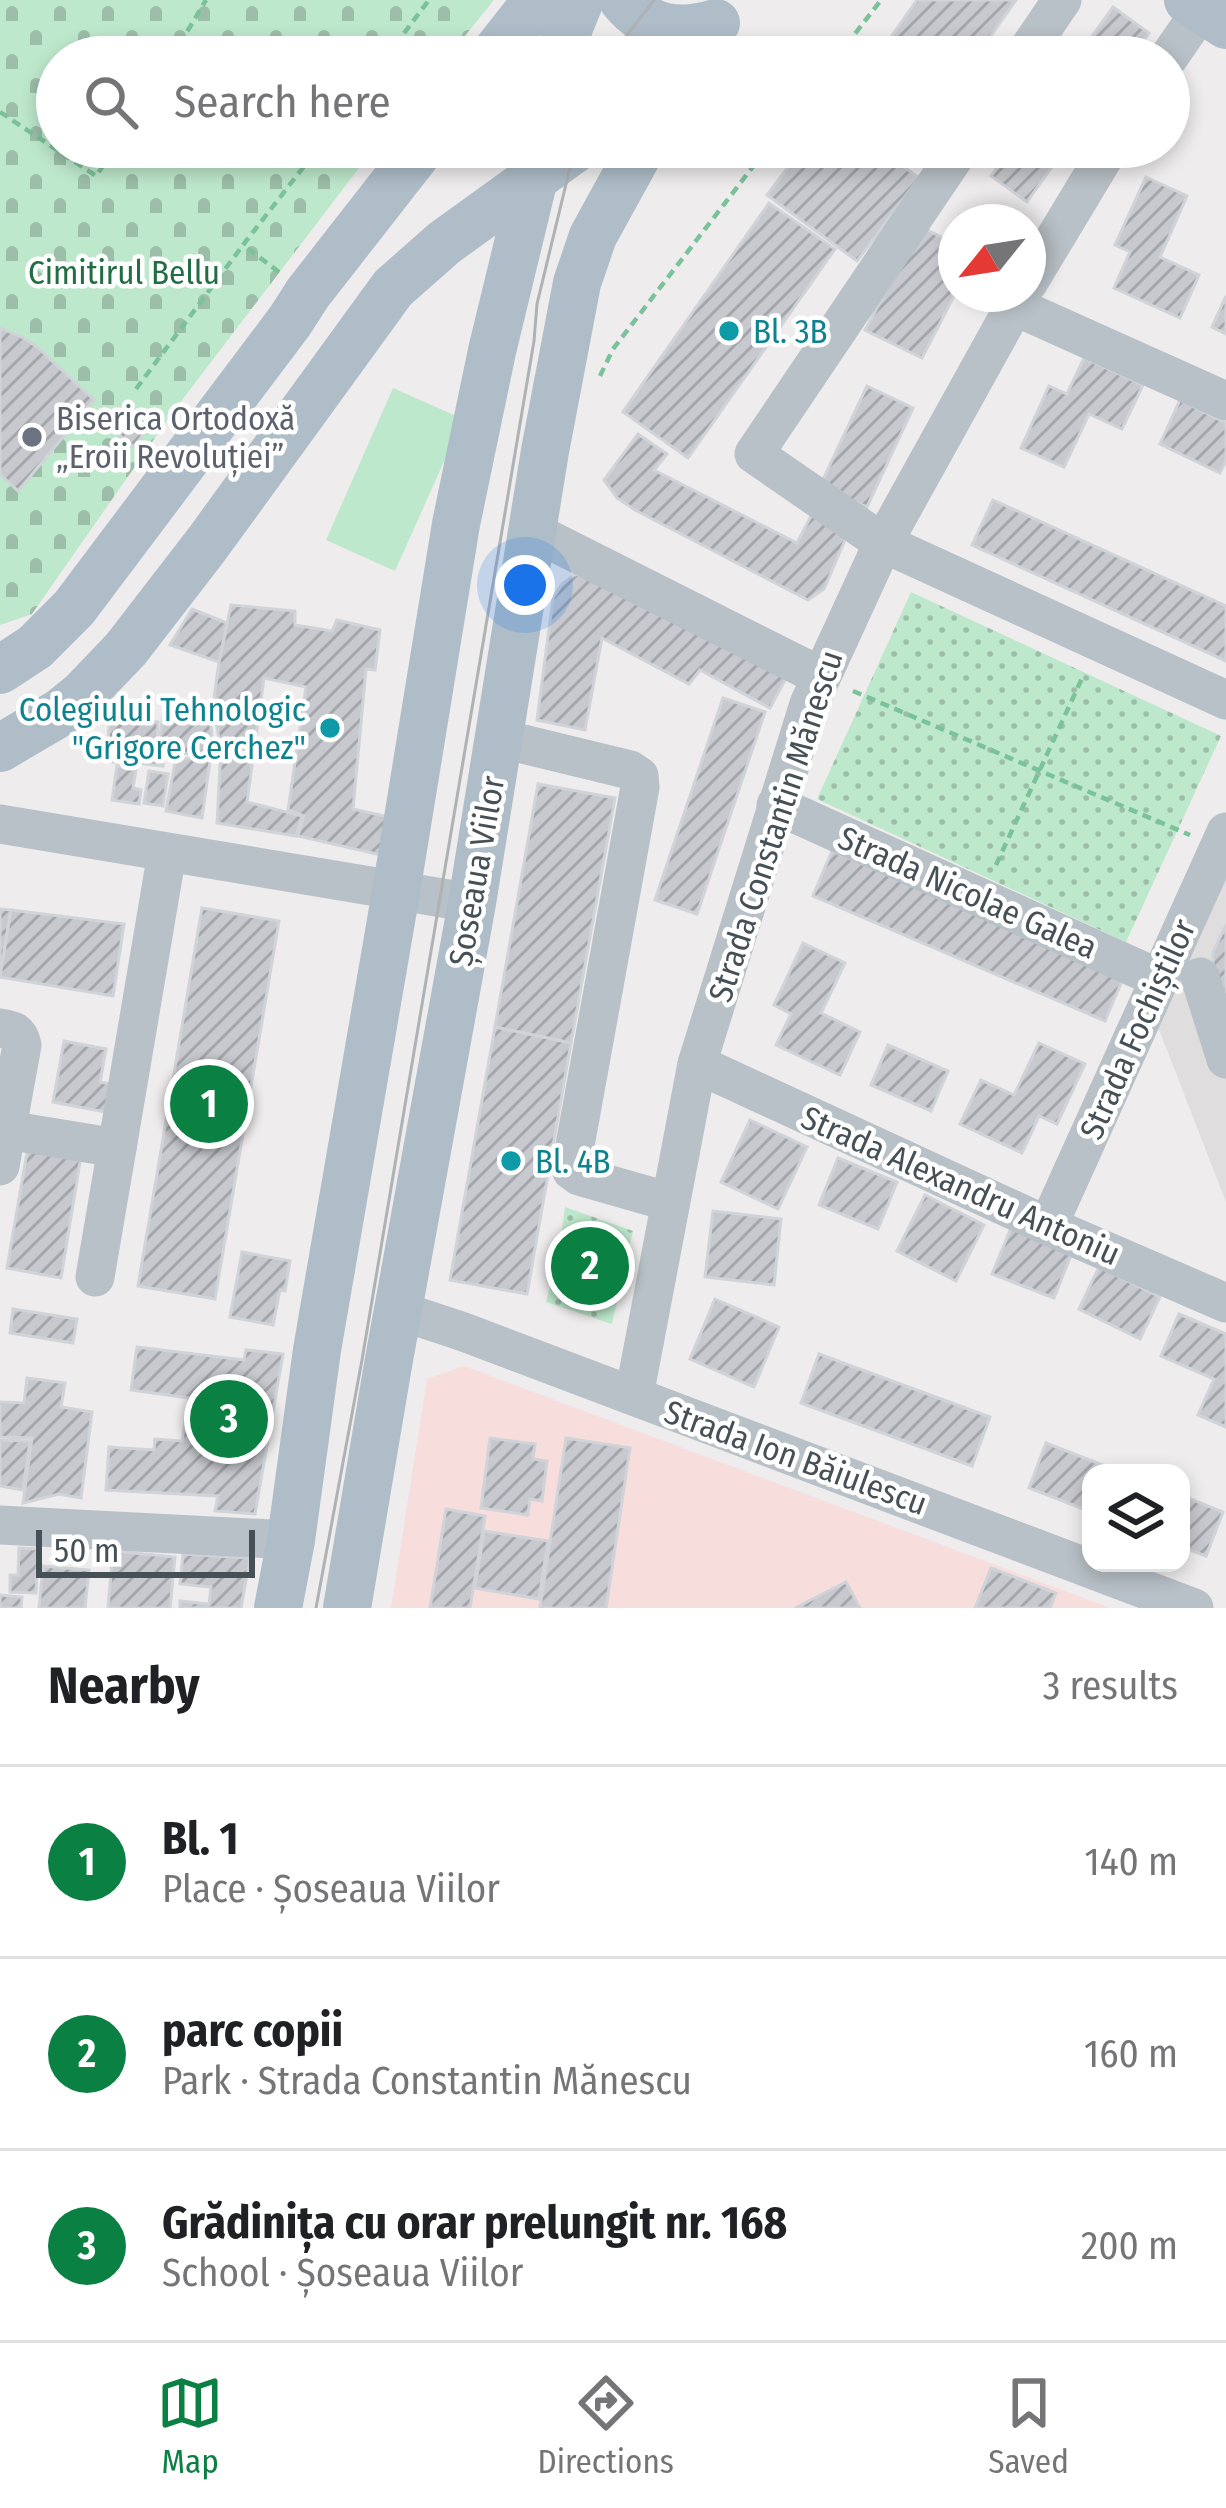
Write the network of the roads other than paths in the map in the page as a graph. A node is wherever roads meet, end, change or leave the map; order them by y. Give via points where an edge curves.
1 (537, 0) edge
2 (580, 0) edge
3 (623, 0) edge
4 (1062, 0) edge
5 (1205, 11) edge
6 (509, 36) edge
7 (565, 36) edge
8 (704, 36) edge
9 (1037, 36) edge
10 (1185, 36) edge
11 (406, 168) edge
12 (529, 168) edge
13 (534, 168) edge
14 (630, 168) edge
15 (948, 168) edge
16 (1097, 168) edge
17 (1046, 253) edge
18 (1046, 307) edge
19 (1011, 312) edge
20 (1226, 401) edge
21 (532, 531) junction
22 (883, 543) junction
23 (0, 670) edge
24 (820, 676) junction
25 (1226, 700) edge
26 (523, 744) dead end
27 (0, 748) edge
28 (776, 805) junction
29 (0, 824) edge
30 (1223, 840) edge
31 (166, 853) junction
32 (396, 892) junction
33 (472, 903) junction
34 (1200, 977) dead end
35 (1160, 979) junction
36 (0, 1028) edge
37 (1226, 1059) edge
38 (697, 1064) junction
39 (3, 1148) edge
40 (117, 1148) junction
41 (670, 1202) junction
42 (1048, 1226) junction
43 (94, 1277) dead end
44 (1226, 1304) edge
45 (397, 1310) junction
46 (634, 1396) junction
47 (0, 1525) edge
48 (291, 1540) junction
49 (278, 1608) edge
50 (347, 1608) edge
51 (1194, 1608) edge

1 - 6 main road
2 - 7 main road
3 - 8 main road via 641,18
4 - 9 street
5 - 10 street
11 - 23 main road via 74,608
12 - 27 main road via 393,288 126,649 61,712
13 - 32 main road via 456,524
14 - 21 main road, Șoseaua Viilor via 577,284
15 - 22 street via 744,469
16 - 17 street, Strada Constantin Mănescu
18 - 20 street
19 - 22 street, Strada Constantin Mănescu
21 - 24 street
21 - 33 main road, Șoseaua Viilor
22 - 24 street, Strada Constantin Mănescu
22 - 25 street
24 - 28 street, Strada Constantin Mănescu
26 - 41 street via 639,776 572,1171
28 - 35 street, Strada Nicolae Galea
28 - 38 street, Strada Constantin Mănescu
29 - 31 street
30 - 35 street, Strada Fochiștilor
31 - 32 street
31 - 40 street
32 - 33 street
32 - 48 main road
33 - 45 main road, Șoseaua Viilor
34 - 37 street
35 - 42 street, Strada Fochiștilor
36 - 39 street via 14,1030 22,1045
38 - 41 street, Strada Constantin Mănescu
38 - 42 street, Strada Alexandru Antoniu
39 - 40 street
40 - 43 street
41 - 46 street, Strada Constantin Mănescu
42 - 44 street, Strada Alexandru Antoniu
45 - 46 street, Strada Ion Băiulescu
45 - 50 main road, Șoseaua Viilor
46 - 51 street, Strada Ion Băiulescu
47 - 48 street
48 - 49 main road

